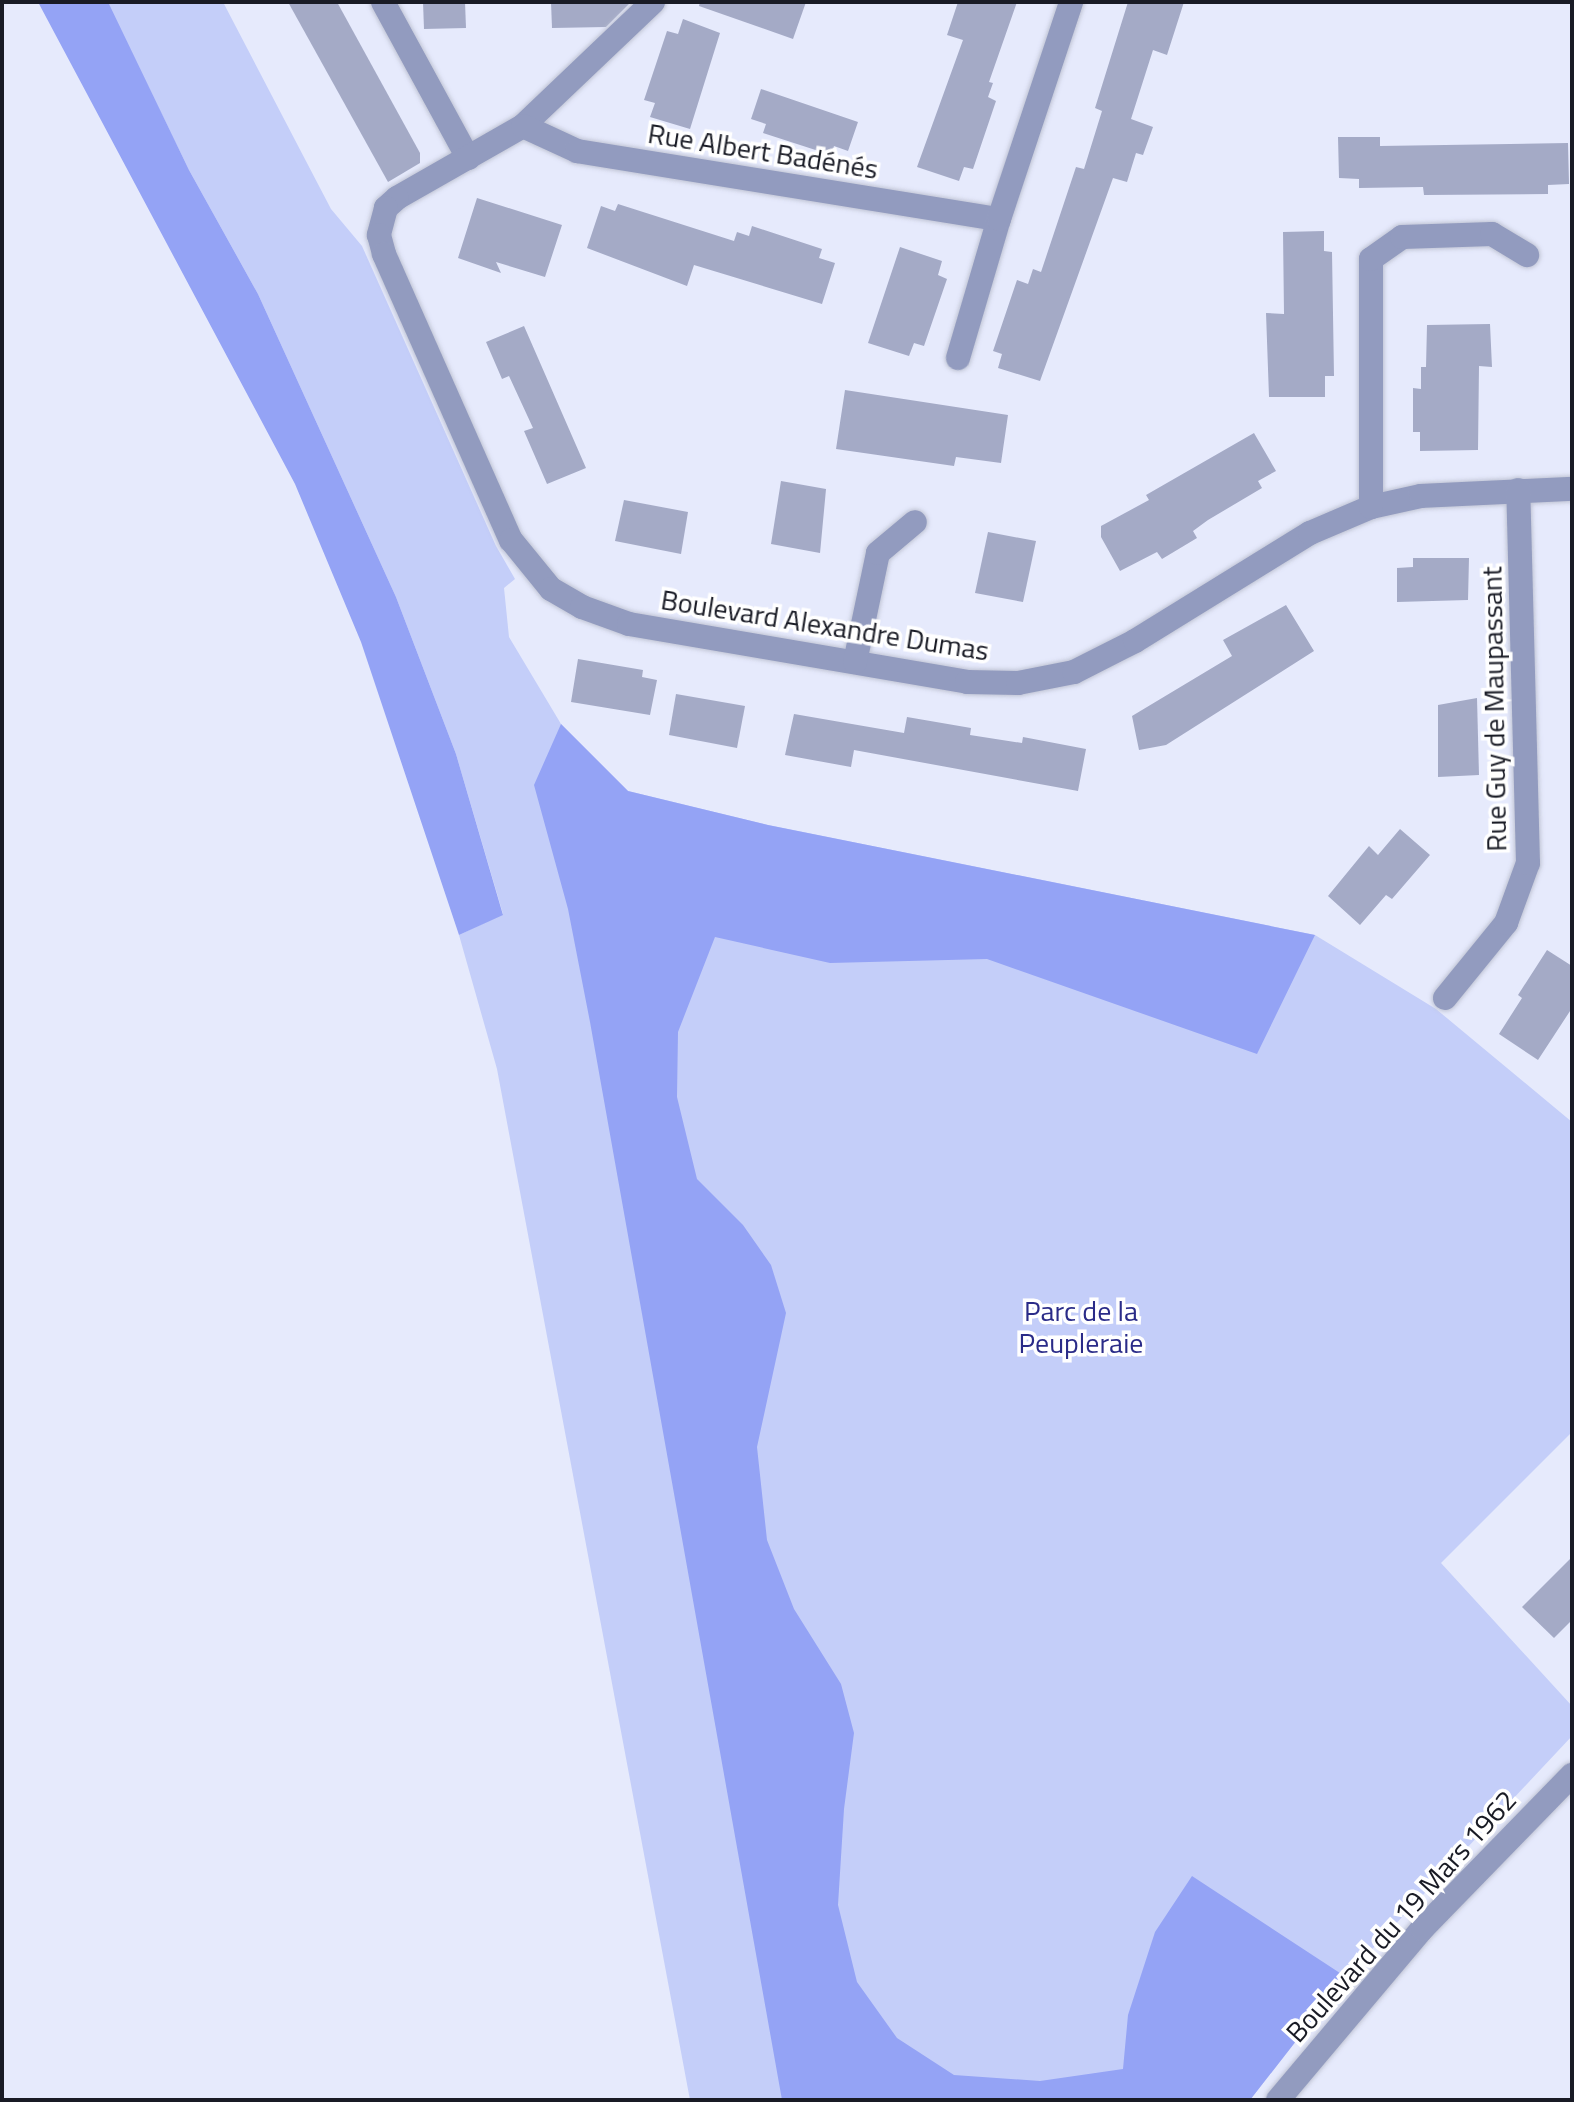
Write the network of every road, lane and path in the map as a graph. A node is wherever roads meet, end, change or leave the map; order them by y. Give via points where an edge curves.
1 (383, 2) edge
2 (653, 2) edge
3 (1071, 2) edge
4 (523, 126) junction
5 (468, 158) junction
6 (999, 219) junction
7 (1527, 255) dead end
8 (958, 358) dead end
9 (1572, 489) edge
10 (1518, 490) junction
11 (1371, 507) junction
12 (915, 522) dead end
13 (855, 662) junction
14 (1445, 998) dead end
15 (1572, 1775) edge
16 (1278, 2100) edge

1 - 5 street
2 - 4 street
3 - 6 street
4 - 5 street
4 - 6 street, Rue Albert Badénés via 577,151
5 - 13 street, Boulevard Alexandre Dumas via 397,198 386,208 379,235 511,540 528,564 551,589 629,624
6 - 8 street
7 - 11 street via 1492,234 1477,234 1402,237 1371,259
9 - 10 street, Boulevard Alexandre Dumas
10 - 11 street, Boulevard Alexandre Dumas via 1421,496
10 - 14 street, Rue Guy de Maupassant via 1528,863 1506,923
11 - 13 street, Boulevard Alexandre Dumas via 1310,533 1135,641 1074,672 1018,683 967,682
12 - 13 street via 878,553
15 - 16 street, Boulevard du 19 Mars 1962 via 1422,1929

